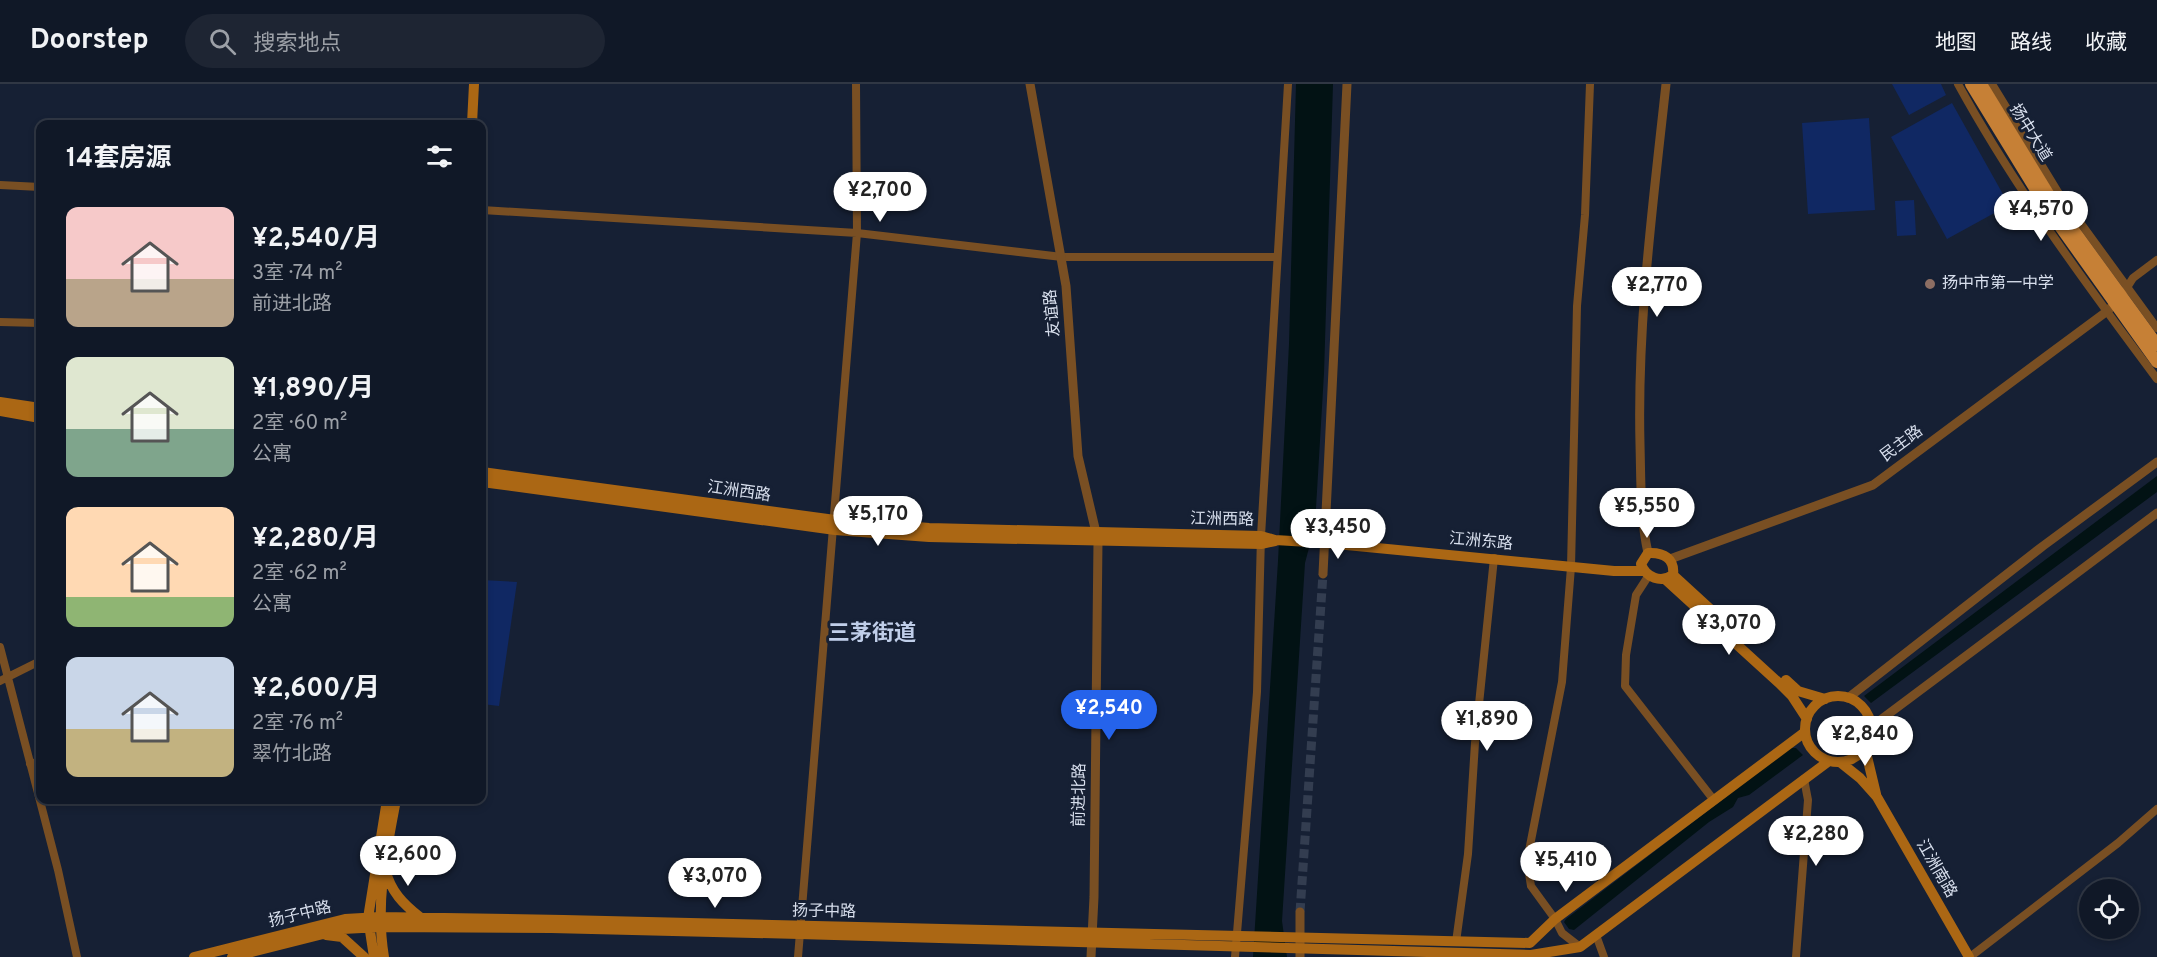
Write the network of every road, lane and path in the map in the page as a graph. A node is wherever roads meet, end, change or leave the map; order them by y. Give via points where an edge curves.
1 (467, 84) edge
2 (474, 84) edge
3 (856, 84) edge
4 (1030, 84) edge
5 (1288, 84) edge
6 (1347, 84) edge
7 (1590, 84) edge
8 (1666, 84) edge
9 (1958, 84) edge
10 (1971, 84) edge
11 (1981, 84) edge
12 (1992, 84) edge
13 (465, 120) edge
14 (472, 120) edge
15 (0, 185) edge
16 (36, 187) edge
17 (486, 210) edge
18 (857, 233) junction
19 (1062, 257) junction
20 (1277, 257) junction
21 (2157, 260) edge
22 (2117, 300) junction
23 (0, 322) edge
24 (36, 323) edge
25 (2157, 328) edge
26 (2157, 345) edge
27 (2157, 362) edge
28 (2157, 379) edge
29 (0, 402) edge
30 (36, 407) edge
31 (0, 411) edge
32 (36, 417) edge
33 (2157, 462) edge
34 (486, 473) edge
35 (486, 482) edge
36 (2157, 513) edge
37 (835, 525) junction
38 (1098, 536) junction
39 (1261, 540) junction
40 (1275, 540) joint
41 (1321, 543) junction
42 (1648, 554) junction
43 (1494, 558) junction
44 (1670, 559) junction
45 (1570, 567) junction
46 (1646, 573) junction
47 (1323, 574) tunnel mouth
48 (1670, 578) junction
49 (0, 647) edge
50 (36, 663) edge
51 (4, 680) edge
52 (1848, 698) junction
53 (1825, 699) junction
54 (1807, 719) junction
55 (1870, 727) junction
56 (1805, 732) junction
57 (1865, 748) junction
58 (1829, 760) junction
59 (36, 762) edge
60 (1840, 762) junction
61 (30, 764) junction
62 (1804, 779) junction
63 (36, 789) edge
64 (1877, 797) junction
65 (1713, 799) junction
66 (40, 804) edge
67 (387, 804) edge
68 (395, 804) edge
69 (2157, 809) edge
70 (384, 864) junction
71 (1300, 912) tunnel mouth
72 (422, 918) junction
73 (1555, 919) junction
74 (374, 923) junction
75 (800, 930) junction
76 (319, 935) junction
77 (1596, 935) junction
78 (1093, 936) junction
79 (1456, 942) junction
80 (1238, 945) edge
81 (1296, 946) edge
82 (1580, 947) junction
83 (1531, 952) edge
84 (77, 957) edge
85 (194, 957) edge
86 (232, 957) edge
87 (364, 957) edge
88 (374, 957) edge
89 (384, 957) edge
90 (798, 957) edge
91 (1091, 957) edge
92 (1566, 957) edge
93 (1604, 957) edge
94 (1796, 957) edge
95 (1970, 957) edge

1 - 13 main road
2 - 14 main road
3 - 18 street
4 - 19 street, 友谊路
5 - 20 street
6 - 41 street
7 - 45 street via 1577,306
8 - 42 street via 1648,247 1639,399 1642,524
9 - 22 street via 2031,203
10 - 22 main road, 扬中大道 via 2047,208
11 - 22 main road, 扬中大道
12 - 22 street via 2058,192
15 - 16 street
17 - 18 street
18 - 19 street
18 - 37 street
19 - 20 street
19 - 38 street, 友谊路 via 1078,456
20 - 39 street
21 - 22 street via 2133,278
22 - 25 street
22 - 26 main road, 扬中大道
22 - 27 main road, 扬中大道
22 - 28 street
22 - 44 street, 民主路 via 1873,485
23 - 24 street
29 - 30 main road
31 - 32 main road
33 - 52 street
34 - 37 main road, 江洲西路
35 - 37 main road, 江洲西路
36 - 55 street
37 - 38 main road, 江洲西路 via 928,537
37 - 75 street
38 - 39 main road, 江洲西路
38 - 78 street, 前进北路
39 - 40 main road, 江洲西路
39 - 80 street via 1257,692
40 - 41 main road, 江洲东路
41 - 43 main road, 江洲东路
41 - 47 street
42 - 44 main road
42 - 46 main road via 1641,564
43 - 45 main road, 江洲东路
43 - 79 street via 1468,854
44 - 48 main road via 1674,566
45 - 46 main road, 江洲东路
45 - 73 street via 1562,682 1527,861 1531,886
46 - 48 main road
46 - 65 street via 1636,595 1625,686
48 - 53 main road via 1798,691
48 - 54 main road via 1786,689
49 - 51 street
50 - 51 street
51 - 61 street
52 - 53 main road
52 - 55 main road via 1861,706
53 - 54 main road
54 - 56 main road
55 - 57 main road
56 - 58 main road via 1813,750
56 - 65 main road
57 - 60 main road
57 - 64 main road
58 - 60 main road
58 - 62 main road
59 - 61 street
60 - 64 main road
61 - 63 street
62 - 77 main road
62 - 94 street via 1808,800
64 - 95 main road, 江洲南路
65 - 73 main road
66 - 84 street
67 - 74 main road
68 - 70 main road
69 - 95 street
70 - 72 main road via 393,892
70 - 74 main road
71 - 81 street
72 - 74 main road, 扬子中路
72 - 75 main road, 扬子中路
73 - 82 street via 1562,933
73 - 83 main road
74 - 75 main road, 扬子中路
74 - 76 main road, 扬子中路
74 - 85 main road, 扬子中路 via 345,919
74 - 88 main road
74 - 89 main road
75 - 78 main road, 扬子中路
75 - 90 street
76 - 86 main road, 扬子中路
76 - 87 main road via 342,937
77 - 82 main road
77 - 93 street
78 - 80 main road, 扬子中路
78 - 91 street, 前进北路
79 - 81 main road
79 - 83 main road
80 - 81 main road, 扬子中路
81 - 83 main road
82 - 83 main road
82 - 92 street

